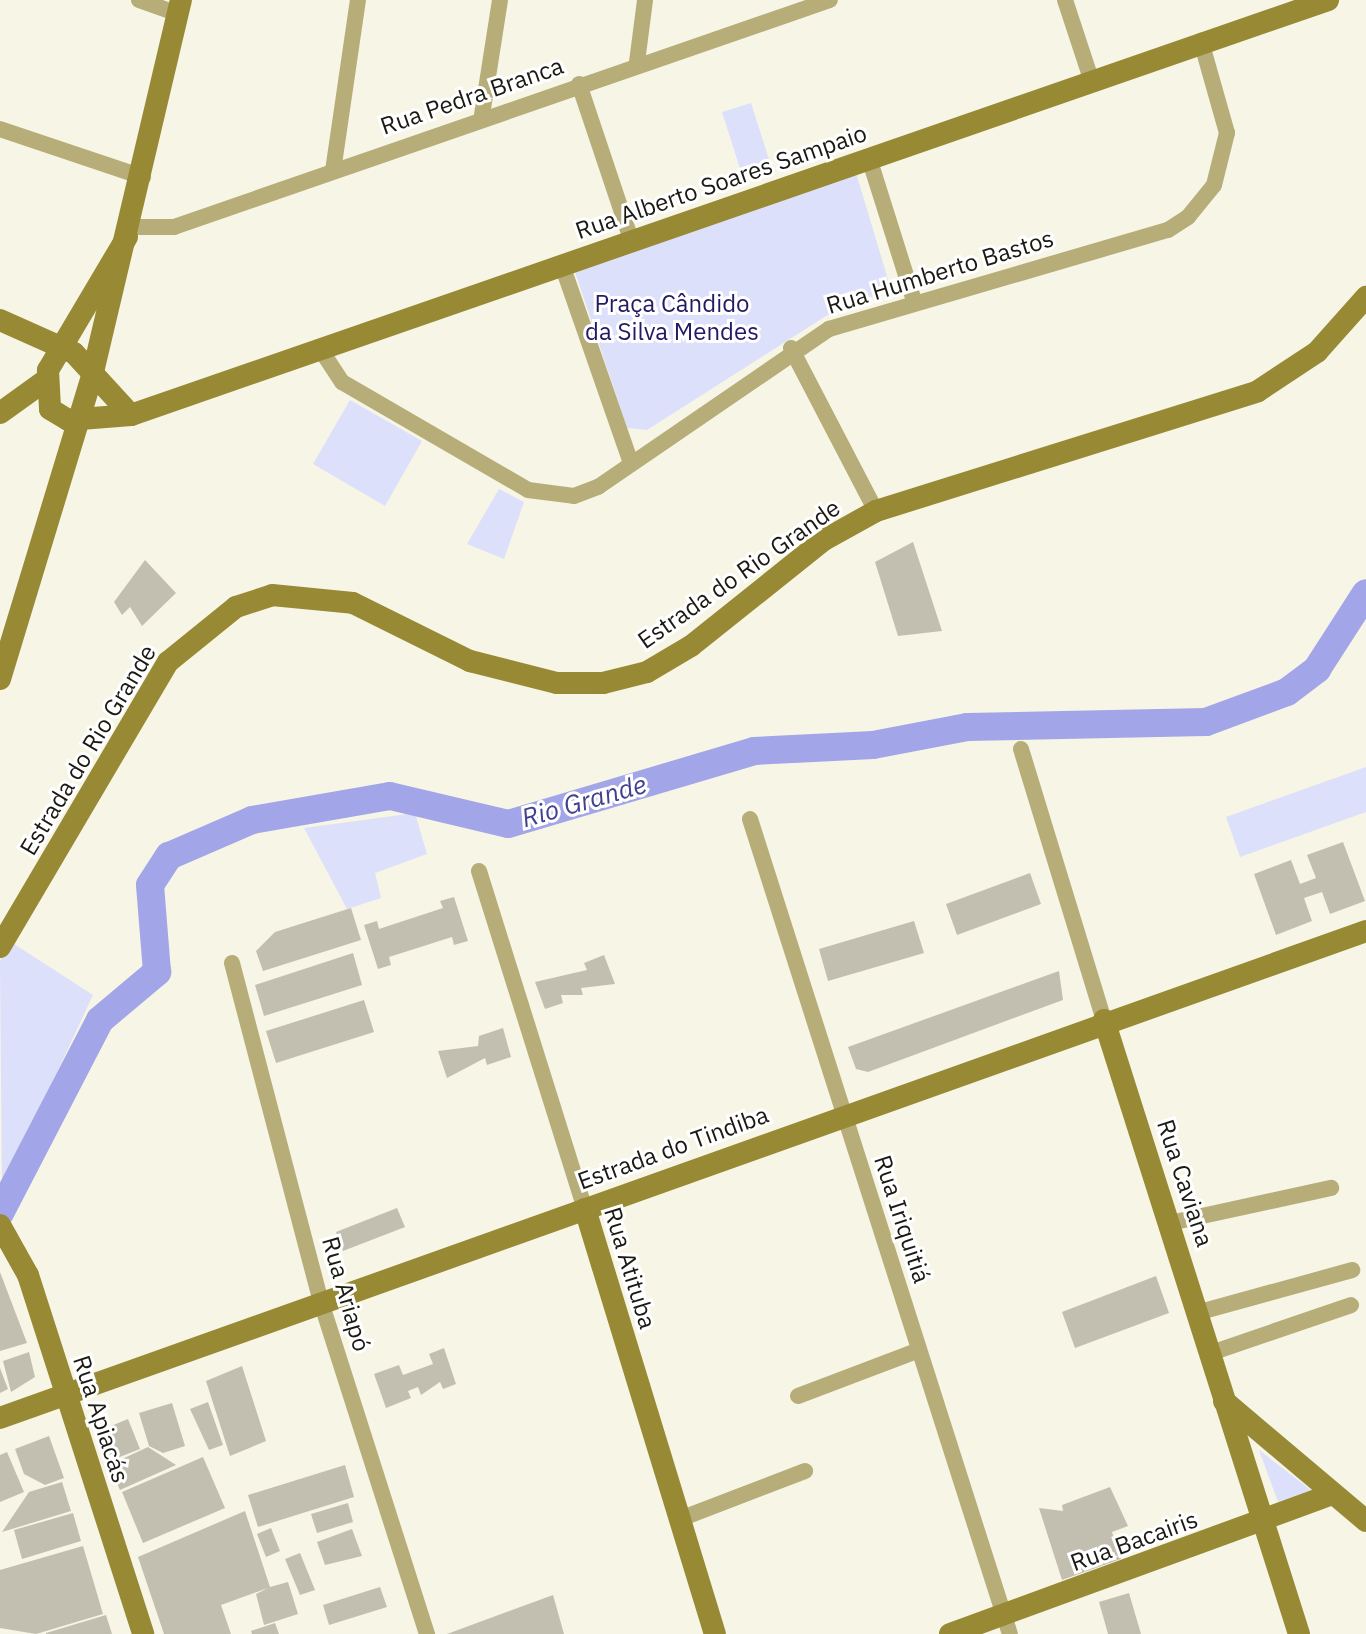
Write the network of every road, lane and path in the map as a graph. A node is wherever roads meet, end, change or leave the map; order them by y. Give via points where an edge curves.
1 (139, 0) edge
2 (358, 0) edge
3 (500, 0) edge
4 (645, 0) edge
5 (830, 0) edge
6 (1065, 0) edge
7 (1328, 0) edge
8 (179, 7) edge
9 (1201, 41) junction
10 (637, 62) junction
11 (1091, 79) junction
12 (579, 84) junction
13 (482, 115) junction
14 (0, 129) edge
15 (869, 158) junction
16 (333, 171) junction
17 (143, 177) junction
18 (128, 232) junction
19 (631, 239) junction
20 (562, 265) junction
21 (1366, 297) edge
22 (914, 301) junction
23 (0, 320) edge
24 (319, 347) junction
25 (791, 348) junction
26 (53, 362) junction
27 (93, 372) junction
28 (50, 409) junction
29 (0, 413) edge
30 (131, 415) junction
31 (77, 423) junction
32 (631, 463) junction
33 (876, 511) junction
34 (0, 679) edge
35 (1021, 749) dead end
36 (750, 819) dead end
37 (479, 871) dead end
38 (1366, 931) edge
39 (0, 947) edge
40 (232, 963) dead end
41 (1104, 1020) junction
42 (843, 1113) junction
43 (1331, 1188) dead end
44 (585, 1209) junction
45 (1170, 1223) junction
46 (5, 1233) edge
47 (1352, 1270) dead end
48 (321, 1302) junction
49 (1351, 1305) dead end
50 (1200, 1312) junction
51 (919, 1350) junction
52 (1211, 1353) junction
53 (798, 1396) dead end
54 (67, 1397) junction
55 (1223, 1400) junction
56 (0, 1418) edge
57 (805, 1471) dead end
58 (1333, 1494) junction
59 (680, 1519) junction
60 (1366, 1521) edge
61 (1263, 1522) junction
62 (1007, 1625) edge
63 (143, 1634) edge
64 (427, 1634) edge
65 (715, 1634) edge
66 (950, 1634) edge
67 (1299, 1634) edge

1 - 8 street
2 - 16 street
3 - 13 street
4 - 10 street
5 - 10 street, Rua Pedra Branca
6 - 11 street
7 - 9 street, Rua Alberto Soares Sampaio
8 - 17 street
9 - 11 street, Rua Alberto Soares Sampaio
9 - 22 street, Rua Humberto Bastos via 1227,133 1214,185 1188,217 1168,230
10 - 12 street, Rua Pedra Branca
11 - 15 street, Rua Alberto Soares Sampaio
12 - 13 street, Rua Pedra Branca
12 - 19 street
13 - 16 street, Rua Pedra Branca
14 - 17 street
15 - 19 street, Rua Alberto Soares Sampaio
15 - 22 street
16 - 18 street, Rua Pedra Branca via 174,227
17 - 18 street
18 - 26 street
18 - 27 street
19 - 20 street, Rua Alberto Soares Sampaio
20 - 24 street, Rua Alberto Soares Sampaio
20 - 32 street
21 - 33 street, Estrada do Rio Grande via 1317,352 1258,391
22 - 25 street, Rua Humberto Bastos
23 - 26 street via 27,331
24 - 30 street, Rua Alberto Soares Sampaio
24 - 32 street, Rua Humberto Bastos via 342,382 528,490 574,496
25 - 32 street, Rua Humberto Bastos
25 - 33 street
26 - 27 street
26 - 28 street
26 - 29 street
27 - 30 street via 110,400
27 - 31 street
28 - 29 street
28 - 31 street
30 - 31 street, Rua Alberto Soares Sampaio
31 - 34 street
33 - 39 street, Estrada do Rio Grande via 824,540 691,646 647,672 603,683 513,676 353,603 272,595 236,607 168,662
35 - 41 street, Rua Caviana
36 - 42 street, Rua Iriquitiá
37 - 44 street, Rua Atituba
38 - 41 street, Estrada do Tindiba
40 - 48 street, Rua Ariapó
41 - 42 street, Estrada do Tindiba
41 - 45 street, Rua Caviana
42 - 44 street, Estrada do Tindiba
42 - 51 street, Rua Iriquitiá
43 - 45 street
44 - 48 street, Estrada do Tindiba
44 - 59 street, Rua Atituba
45 - 50 street, Rua Caviana
46 - 54 street, Rua Apiacás
47 - 50 street
48 - 54 street, Estrada do Tindiba
48 - 64 street, Rua Ariapó
49 - 52 street
50 - 52 street, Rua Caviana
51 - 53 street
51 - 62 street, Rua Iriquitiá
52 - 55 street, Rua Caviana
54 - 56 street, Estrada do Tindiba
54 - 63 street, Rua Apiacás
55 - 58 street
55 - 61 street, Rua Caviana
57 - 59 street
58 - 60 street
58 - 61 street, Rua Bacairis
59 - 65 street, Rua Atituba
61 - 62 street, Rua Bacairis
61 - 67 street, Rua Caviana
62 - 66 street, Rua Bacairis

